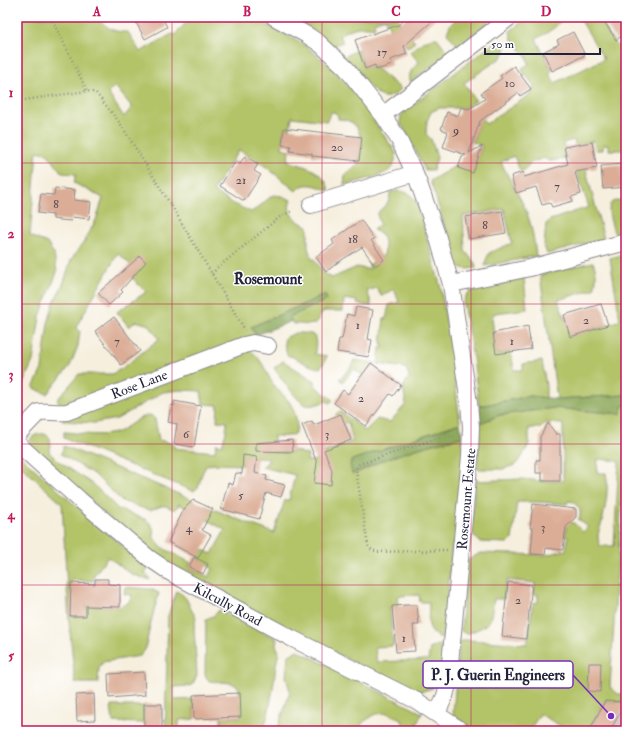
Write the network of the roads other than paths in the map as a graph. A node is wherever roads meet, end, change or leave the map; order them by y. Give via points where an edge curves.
1 (274, 17) edge
2 (510, 17) edge
3 (383, 116) junction
4 (414, 173) junction
5 (311, 205) dead end
6 (626, 242) edge
7 (451, 284) junction
8 (261, 345) road end
9 (17, 435) edge
10 (17, 443) edge
11 (436, 713) junction
12 (455, 729) edge

1 - 3 street, Rosemount Estate via 307,35 346,68
2 - 3 street
3 - 4 street, Rosemount Estate via 399,140
4 - 5 street
4 - 7 street, Rosemount Estate via 425,198
6 - 7 street via 530,268
7 - 11 street, Rosemount Estate via 469,403 470,456 448,684
8 - 9 street, Rose Lane via 244,345 67,412 39,412
10 - 11 street, Kilcully Road via 80,500 149,558 171,573
11 - 12 street, Kilcully Road

